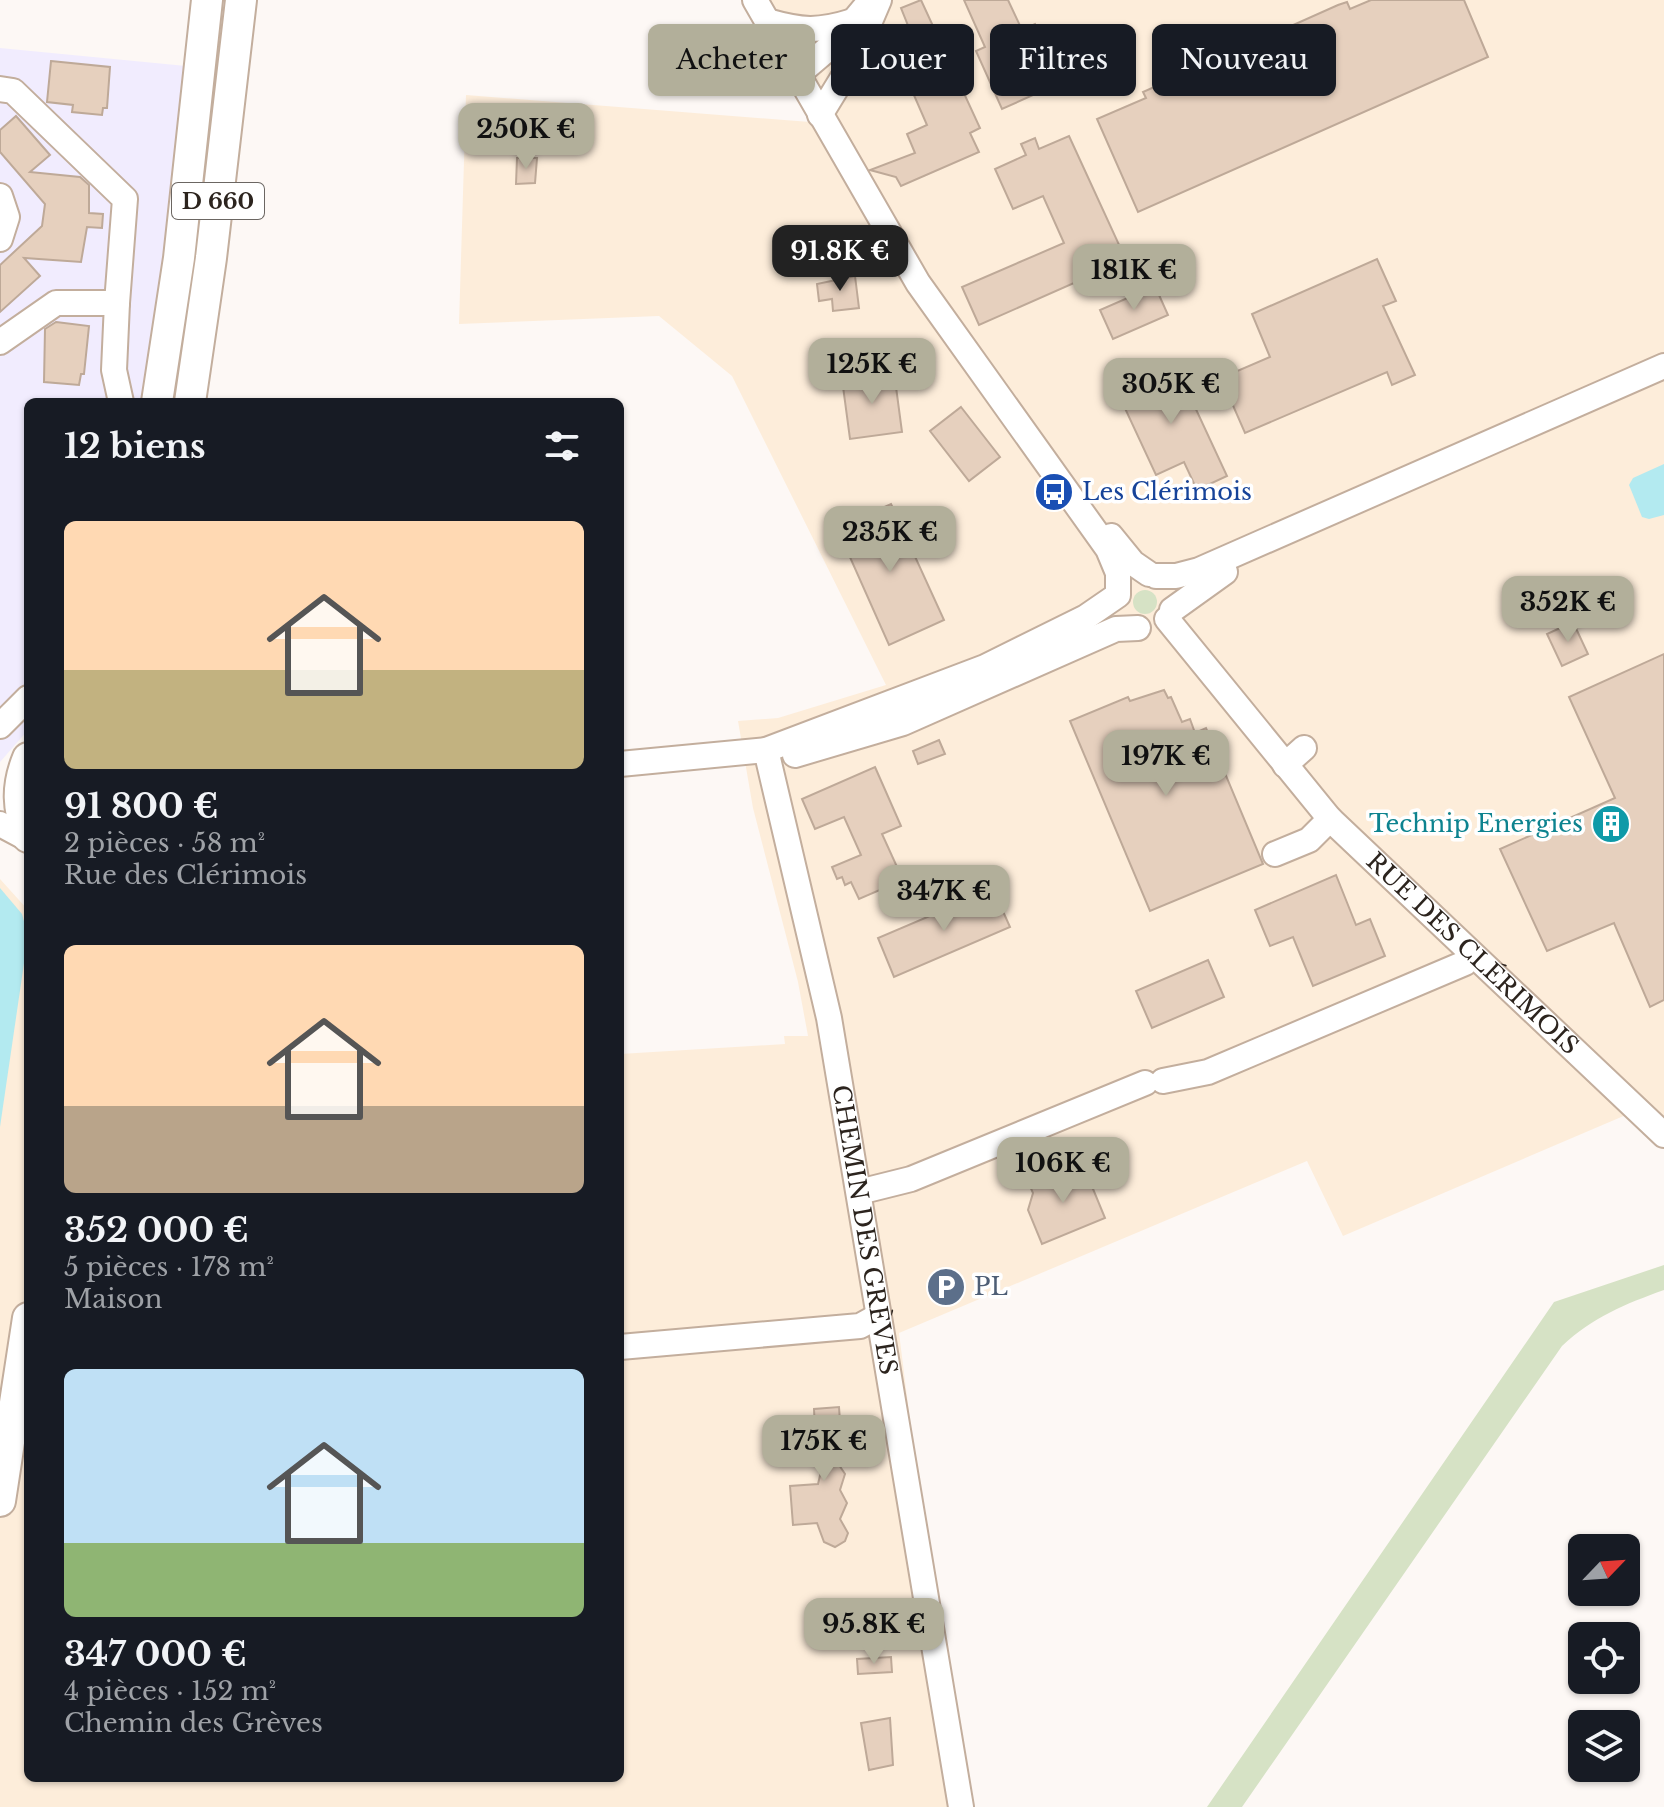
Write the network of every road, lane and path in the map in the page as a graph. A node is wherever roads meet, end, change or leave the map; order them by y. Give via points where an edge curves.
1 (207, 0) edge
2 (241, 0) edge
3 (871, 0) edge
4 (879, 0) edge
5 (761, 11) edge
6 (853, 21) junction
7 (815, 60) edge
8 (0, 89) edge
9 (809, 96) edge
10 (820, 115) junction
11 (0, 196) edge
12 (0, 239) edge
13 (117, 303) junction
14 (0, 342) edge
15 (1664, 366) edge
16 (120, 398) edge
17 (158, 398) edge
18 (191, 398) edge
19 (1009, 415) junction
20 (1332, 514) junction
21 (1152, 575) junction
22 (1118, 595) junction
23 (1170, 614) junction
24 (1138, 628) junction
25 (24, 702) edge
26 (0, 726) edge
27 (1304, 748) dead end
28 (766, 750) junction
29 (624, 764) edge
30 (1285, 765) junction
31 (16, 776) edge
32 (1330, 819) junction
33 (0, 824) edge
34 (24, 826) edge
35 (24, 836) edge
36 (1275, 854) dead end
37 (1471, 955) junction
38 (1664, 1135) edge
39 (859, 1192) junction
40 (878, 1316) junction
41 (24, 1344) edge
42 (624, 1347) edge
43 (0, 1501) edge
44 (961, 1807) edge

1 - 17 main road, D 660
2 - 18 main road, D 660
3 - 6 street
4 - 10 street via 853,61
5 - 6 street via 801,31
6 - 7 street
8 - 13 street via 13,91 125,199
9 - 10 street
10 - 19 street via 918,283
11 - 12 street via 7,217
13 - 14 street via 56,303
13 - 16 street via 114,370
15 - 20 street
19 - 21 street via 1133,563
19 - 22 street via 1108,549 1118,573
20 - 21 street via 1199,570
20 - 23 street via 1205,583
21 - 22 street via 1128,579
21 - 23 street via 1169,586
22 - 24 street via 1120,613
22 - 28 street via 1086,617 985,667
23 - 24 street via 1154,628
23 - 30 street, RUE DES CLÉRIMOIS
24 - 28 street via 1116,629 903,723 791,756
25 - 26 street
27 - 30 street
28 - 29 street
28 - 39 street, CHEMIN DES GRÈVES via 829,1018
30 - 32 street, RUE DES CLÉRIMOIS
31 - 34 main road
32 - 36 street via 1309,840
32 - 37 street, RUE DES CLÉRIMOIS
33 - 35 street
37 - 38 street, RUE DES CLÉRIMOIS
37 - 39 street via 1465,963 1208,1072 1154,1082 911,1179
39 - 40 street, CHEMIN DES GRÈVES
40 - 42 street via 860,1326
40 - 44 street, CHEMIN DES GRÈVES
41 - 43 main road

